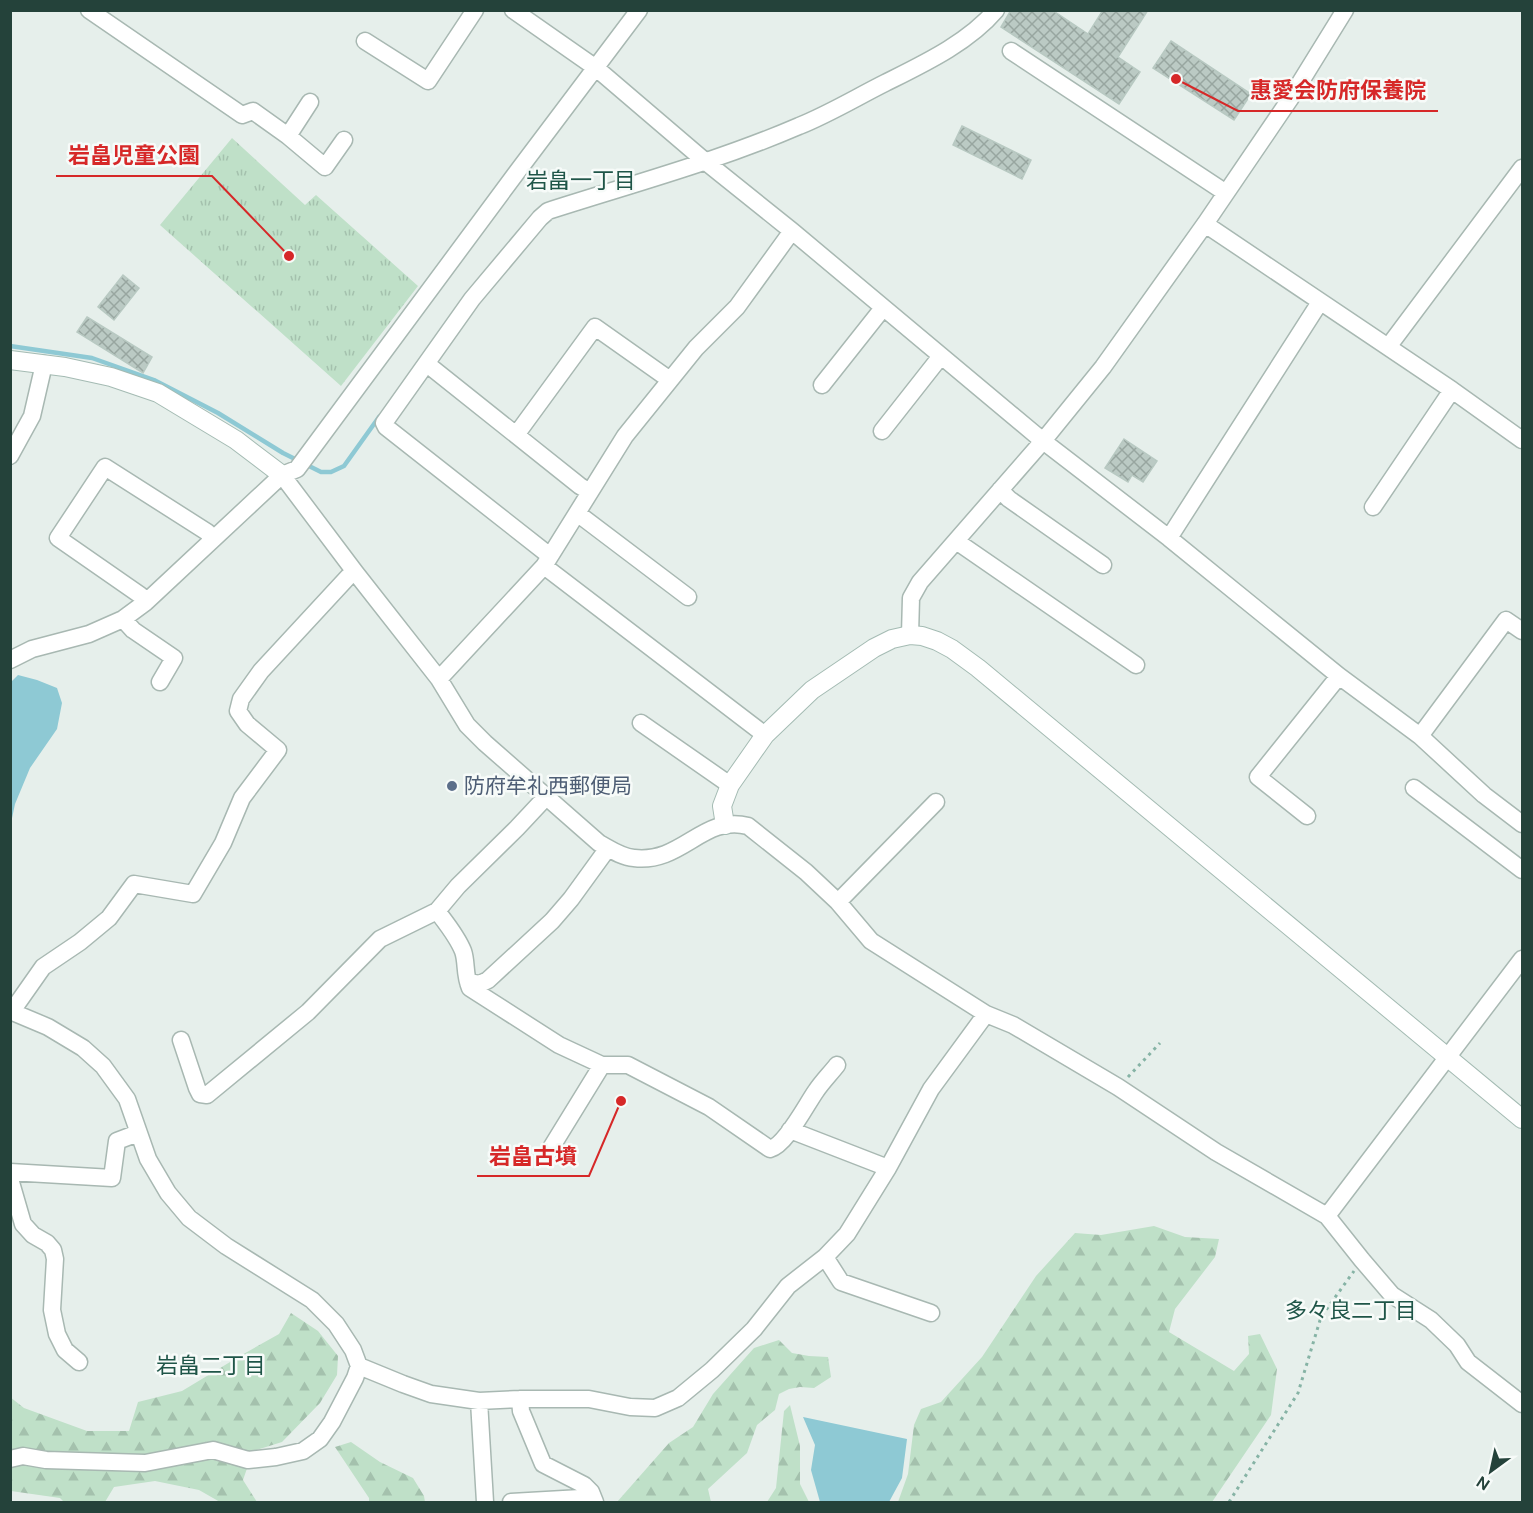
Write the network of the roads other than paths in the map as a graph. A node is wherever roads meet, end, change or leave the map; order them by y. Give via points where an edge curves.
1 (89, 10) edge
2 (475, 10) edge
3 (513, 10) edge
4 (639, 10) edge
5 (996, 10) edge
6 (1345, 10) edge
7 (365, 41) dead end
8 (1011, 51) dead end
9 (596, 68) junction
10 (310, 102) dead end
11 (288, 136) junction
12 (344, 140) dead end
13 (706, 162) junction
14 (1522, 168) edge
15 (1226, 193) junction
16 (1205, 224) junction
17 (792, 231) junction
18 (1320, 302) junction
19 (883, 308) junction
20 (1388, 347) junction
21 (941, 356) junction
22 (10, 360) edge
23 (44, 364) junction
24 (427, 364) junction
25 (670, 380) junction
26 (822, 385) dead end
27 (1452, 390) junction
28 (882, 431) dead end
29 (516, 435) junction
30 (1043, 441) junction
31 (1522, 441) edge
32 (10, 456) edge
33 (282, 475) junction
34 (1000, 490) junction
35 (590, 492) junction
36 (1374, 507) dead end
37 (577, 513) junction
38 (1169, 538) junction
39 (213, 539) junction
40 (956, 541) junction
41 (547, 561) junction
42 (1103, 565) dead end
43 (355, 572) junction
44 (688, 597) dead end
45 (146, 602) junction
46 (123, 619) junction
47 (1522, 631) edge
48 (910, 635) junction
49 (10, 660) edge
50 (1136, 664) dead end
51 (1339, 676) junction
52 (439, 679) junction
53 (160, 682) dead end
54 (641, 723) dead end
55 (765, 735) junction
56 (1420, 736) junction
57 (730, 785) junction
58 (1414, 788) dead end
59 (546, 797) junction
60 (936, 802) dead end
61 (1307, 816) dead end
62 (1522, 824) edge
63 (725, 825) junction
64 (608, 848) junction
65 (1522, 870) edge
66 (838, 903) junction
67 (437, 911) junction
68 (1522, 959) edge
69 (468, 982) junction
70 (10, 1010) edge
71 (986, 1014) junction
72 (181, 1040) dead end
73 (1448, 1057) junction
74 (602, 1065) junction
75 (837, 1065) dead end
76 (1522, 1119) edge
77 (790, 1130) junction
78 (138, 1133) junction
79 (546, 1156) dead end
80 (888, 1168) junction
81 (10, 1172) edge
82 (10, 1179) edge
83 (1327, 1216) junction
84 (825, 1257) junction
85 (931, 1313) dead end
86 (78, 1362) dead end
87 (359, 1366) junction
88 (520, 1399) junction
89 (479, 1401) junction
90 (1522, 1404) edge
91 (10, 1459) edge
92 (593, 1497) edge
93 (485, 1503) edge
94 (511, 1503) edge

1 - 11 street via 242,115 253,111
2 - 7 street via 428,81
3 - 9 street
4 - 9 street
5 - 13 street via 939,56 801,126
6 - 15 street
8 - 15 street
9 - 13 street
9 - 33 street via 297,469
10 - 11 street
11 - 12 street via 325,166
13 - 17 street
13 - 24 street via 548,211 472,299
14 - 20 street
15 - 16 street
16 - 18 street
16 - 30 street via 1103,367
17 - 19 street
17 - 25 street via 737,307
18 - 20 street
18 - 38 street
19 - 21 street
19 - 26 street
20 - 27 street
21 - 28 street
21 - 30 street
22 - 23 street
23 - 32 street via 32,416
23 - 33 street via 111,377 158,393 236,440
24 - 29 street
24 - 41 street via 384,423 386,427
25 - 29 street via 595,327
25 - 35 street via 624,436
27 - 31 street
27 - 36 street
29 - 35 street
30 - 34 street
30 - 38 street
33 - 39 street
33 - 43 street
34 - 40 street
34 - 42 street
35 - 37 street
37 - 41 street
37 - 44 street
38 - 51 street
39 - 45 street
39 - 45 street via 105,467 58,538
40 - 48 street via 911,598
40 - 50 street
41 - 52 street
41 - 55 street
43 - 52 street
43 - 70 street via 261,671 241,699 238,711 247,724 278,750 242,798 223,843 193,894 134,884 109,918 43,967
45 - 46 street
46 - 49 street
46 - 53 street via 174,658
47 - 56 street via 1506,620
48 - 55 street via 874,648 812,690
48 - 73 street via 937,641 978,668
51 - 56 street
51 - 61 street via 1258,777
52 - 59 street via 467,725
54 - 57 street
55 - 57 street
56 - 62 street
57 - 63 street via 722,806
58 - 65 street
59 - 64 street
59 - 67 street
60 - 66 street
63 - 64 street via 663,856 633,858
63 - 66 street via 748,826
64 - 69 street via 552,921 488,980 480,984
66 - 71 street via 871,941
67 - 69 street via 464,953
67 - 72 street via 380,939 308,1012 207,1095 196,1088
68 - 73 street
69 - 74 street via 470,988 559,1045
70 - 78 street via 84,1048 103,1066 127,1099
71 - 80 street via 931,1089
71 - 83 street via 1013,1025 1216,1152
73 - 76 street
73 - 83 street
74 - 77 street via 628,1065 709,1107 770,1149 776,1148
74 - 79 street
75 - 77 street
77 - 80 street
78 - 81 street via 117,1141 111,1178
78 - 87 street via 148,1159 189,1218 312,1300 336,1324
80 - 84 street via 847,1234
82 - 86 street via 23,1224 53,1250 52,1310 57,1334 65,1350
83 - 90 street via 1392,1294 1431,1320 1468,1362
84 - 85 street via 841,1282
84 - 88 street via 788,1286 753,1329 678,1398 655,1408 589,1399
87 - 89 street via 430,1394
87 - 91 street via 332,1422 320,1440 303,1451 248,1460 213,1450 145,1463 23,1456
88 - 89 street
88 - 92 street via 521,1411 543,1464 584,1485
89 - 93 street
92 - 94 street

